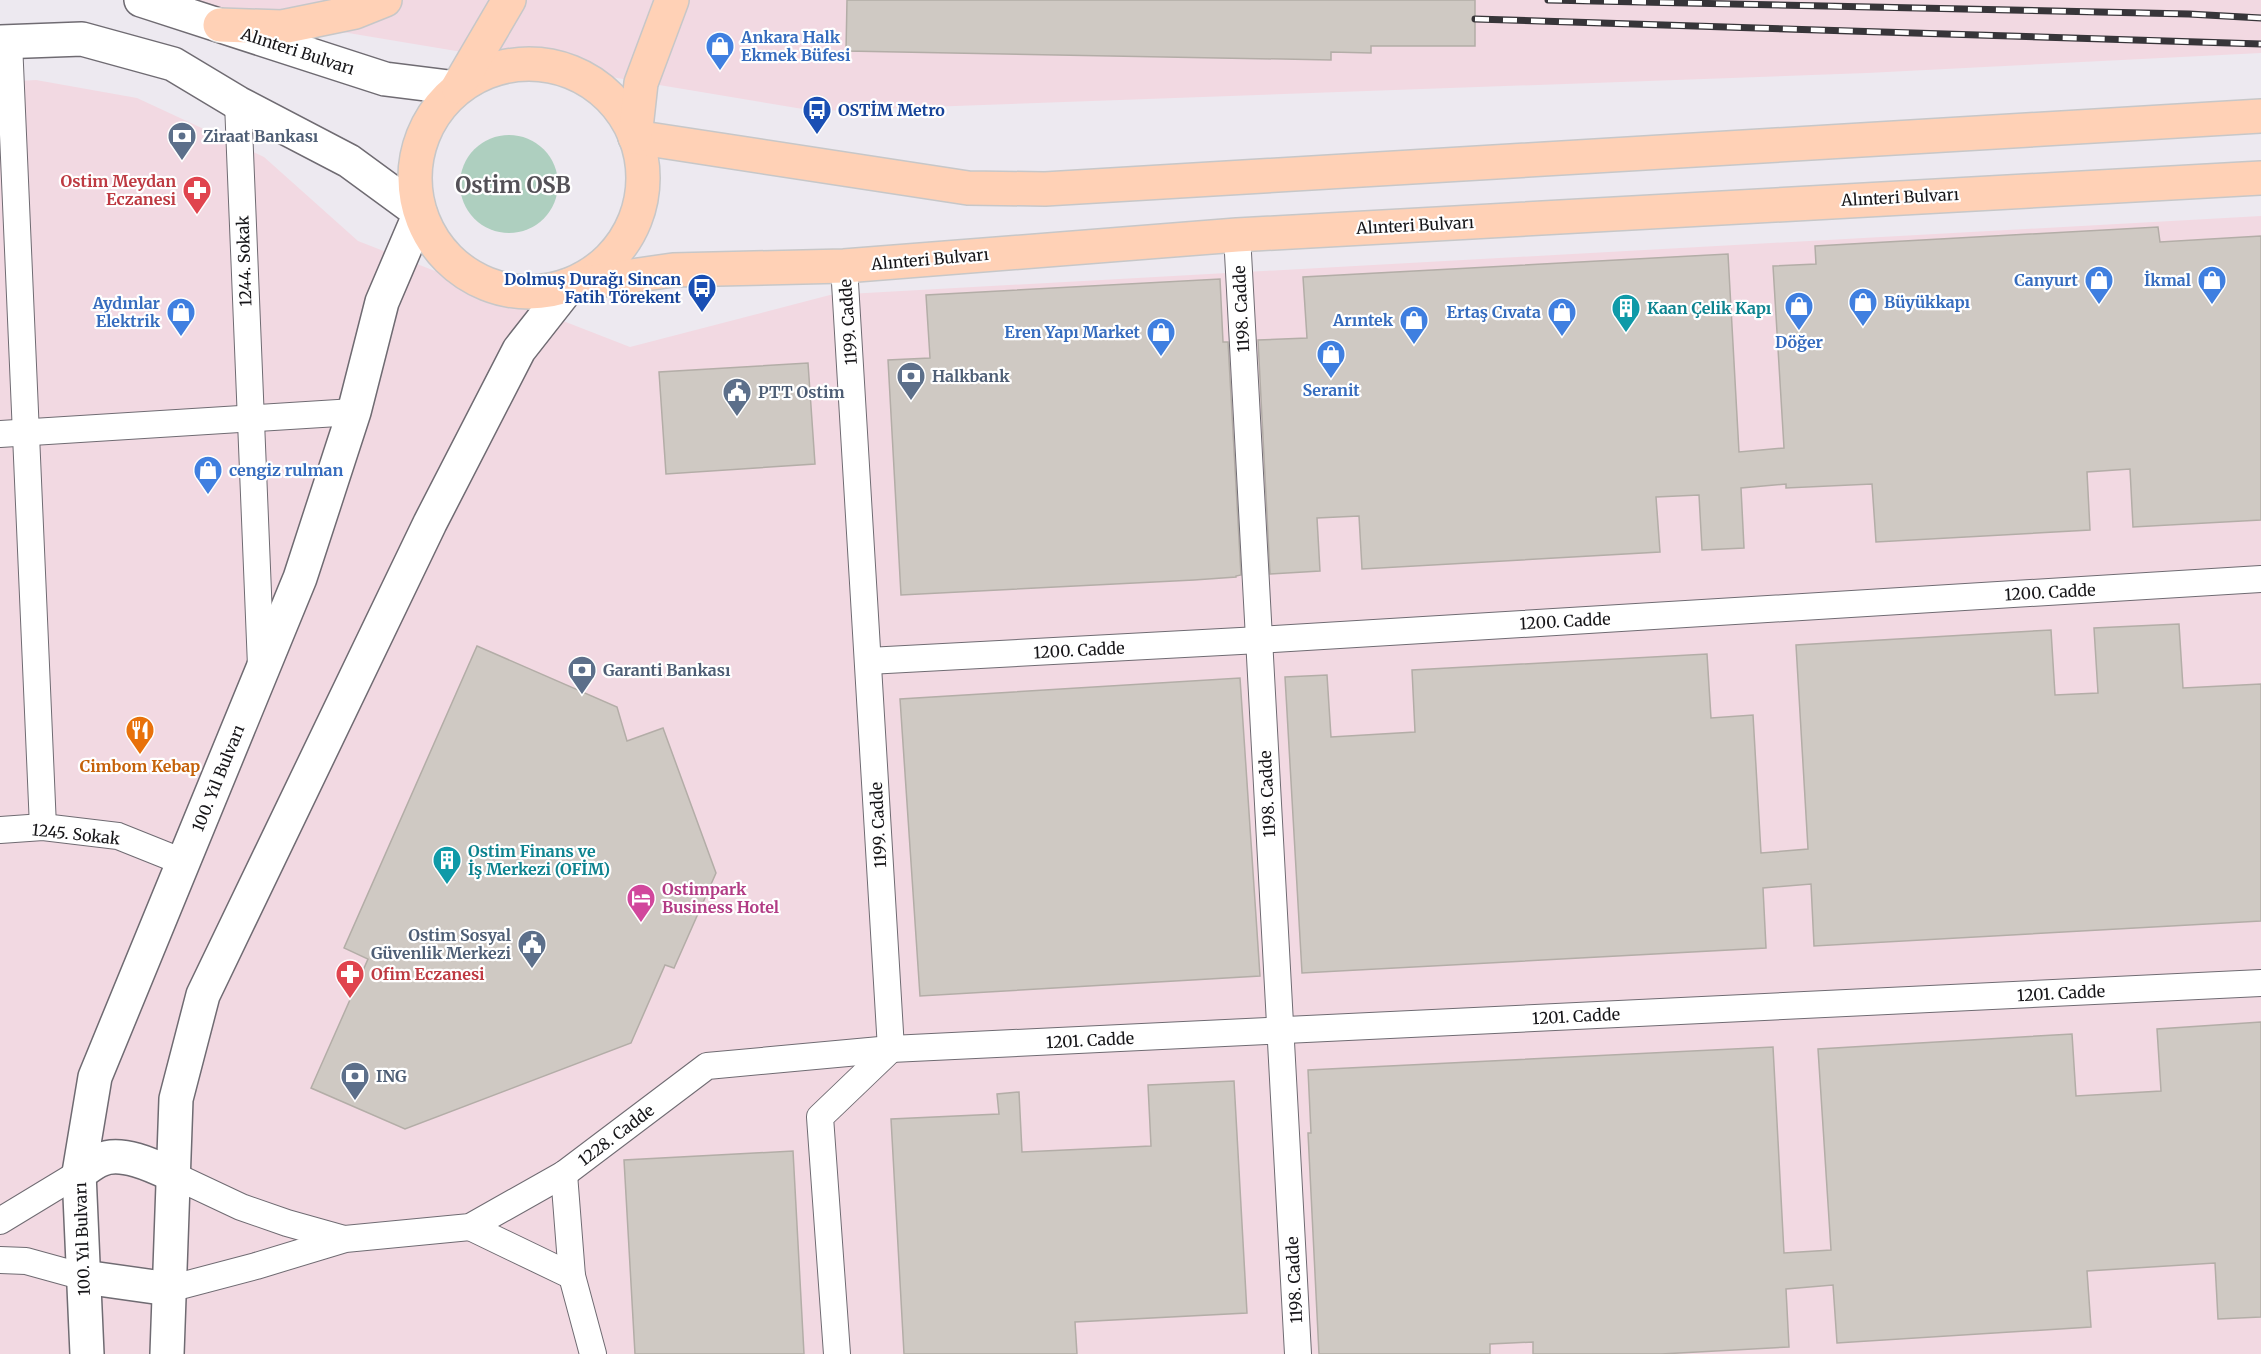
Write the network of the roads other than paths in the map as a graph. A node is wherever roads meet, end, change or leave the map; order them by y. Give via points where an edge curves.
1 (141, 0) edge
2 (385, 0) edge
3 (509, 0) edge
4 (672, 0) edge
5 (220, 25) junction
6 (5, 42) edge
7 (458, 88) junction
8 (238, 103) junction
9 (2261, 116) edge
10 (635, 137) junction
11 (2261, 178) edge
12 (420, 213) junction
13 (1237, 235) junction
14 (844, 266) junction
15 (570, 285) junction
16 (354, 412) junction
17 (251, 419) junction
18 (26, 433) junction
19 (0, 434) edge
20 (2261, 579) edge
21 (1259, 640) junction
22 (868, 661) junction
23 (261, 674) junction
24 (43, 827) junction
25 (0, 830) edge
26 (183, 862) junction
27 (2261, 983) edge
28 (1280, 1031) junction
29 (891, 1049) junction
30 (80, 1173) junction
31 (564, 1174) junction
32 (173, 1175) junction
33 (0, 1221) edge
34 (470, 1227) junction
35 (345, 1239) junction
36 (0, 1260) edge
37 (572, 1276) junction
38 (84, 1277) junction
39 (169, 1289) junction
40 (87, 1354) edge
41 (167, 1354) edge
42 (592, 1354) edge
43 (837, 1354) edge
44 (1298, 1354) edge

1 - 5 main road, Alınteri Bulvarı
2 - 5 main road via 355,12 282,27
3 - 7 main road
4 - 10 main road via 641,83
5 - 7 main road, Alınteri Bulvarı via 385,79
6 - 8 main road via 94,42 173,64
6 - 18 street
7 - 10 main road via 486,71 519,64 553,66 584,78 611,98
7 - 12 main road, Alınteri Bulvarı via 434,114 419,145 414,178
8 - 12 main road via 349,161
8 - 17 street, 1244. Sokak
9 - 10 main road via 1045,189 968,188
10 - 15 main road via 643,162 642,200 628,236 603,266
11 - 13 main road, Alınteri Bulvarı
12 - 15 main road, Alınteri Bulvarı via 437,245 463,272 497,288 533,292
12 - 16 main road, 100. Yıl Bulvarı via 382,302
13 - 14 main road, Alınteri Bulvarı
13 - 21 street, 1198. Cadde
14 - 15 main road, Alınteri Bulvarı via 673,270
14 - 22 street, 1199. Cadde
15 - 32 main road via 519,350 430,523 203,995 176,1099
16 - 17 street
16 - 23 main road, 100. Yıl Bulvarı via 300,578
17 - 18 street
17 - 23 street, 1244. Sokak
18 - 19 street
18 - 24 street
20 - 21 street, 1200. Cadde
21 - 22 street, 1200. Cadde
21 - 28 street, 1198. Cadde
22 - 29 street, 1199. Cadde
23 - 26 main road, 100. Yıl Bulvarı
24 - 25 street, 1245. Sokak
24 - 26 street, 1245. Sokak via 118,836
26 - 30 main road, 100. Yıl Bulvarı via 95,1077
27 - 28 street, 1201. Cadde
28 - 29 street, 1201. Cadde
28 - 44 street, 1198. Cadde
29 - 31 street, 1228. Cadde via 707,1066
29 - 43 street via 820,1117
30 - 32 main road via 101,1159 127,1158
30 - 33 street
30 - 38 main road, 100. Yıl Bulvarı
31 - 34 street, 1228. Cadde
31 - 37 street
32 - 35 street, 1228. Cadde via 241,1207
32 - 39 main road
34 - 35 street, 1228. Cadde
34 - 37 street
35 - 39 street, 1228. Cadde
36 - 38 street via 26,1261
37 - 42 street
38 - 39 main road
38 - 40 main road, 100. Yıl Bulvarı
39 - 41 main road

